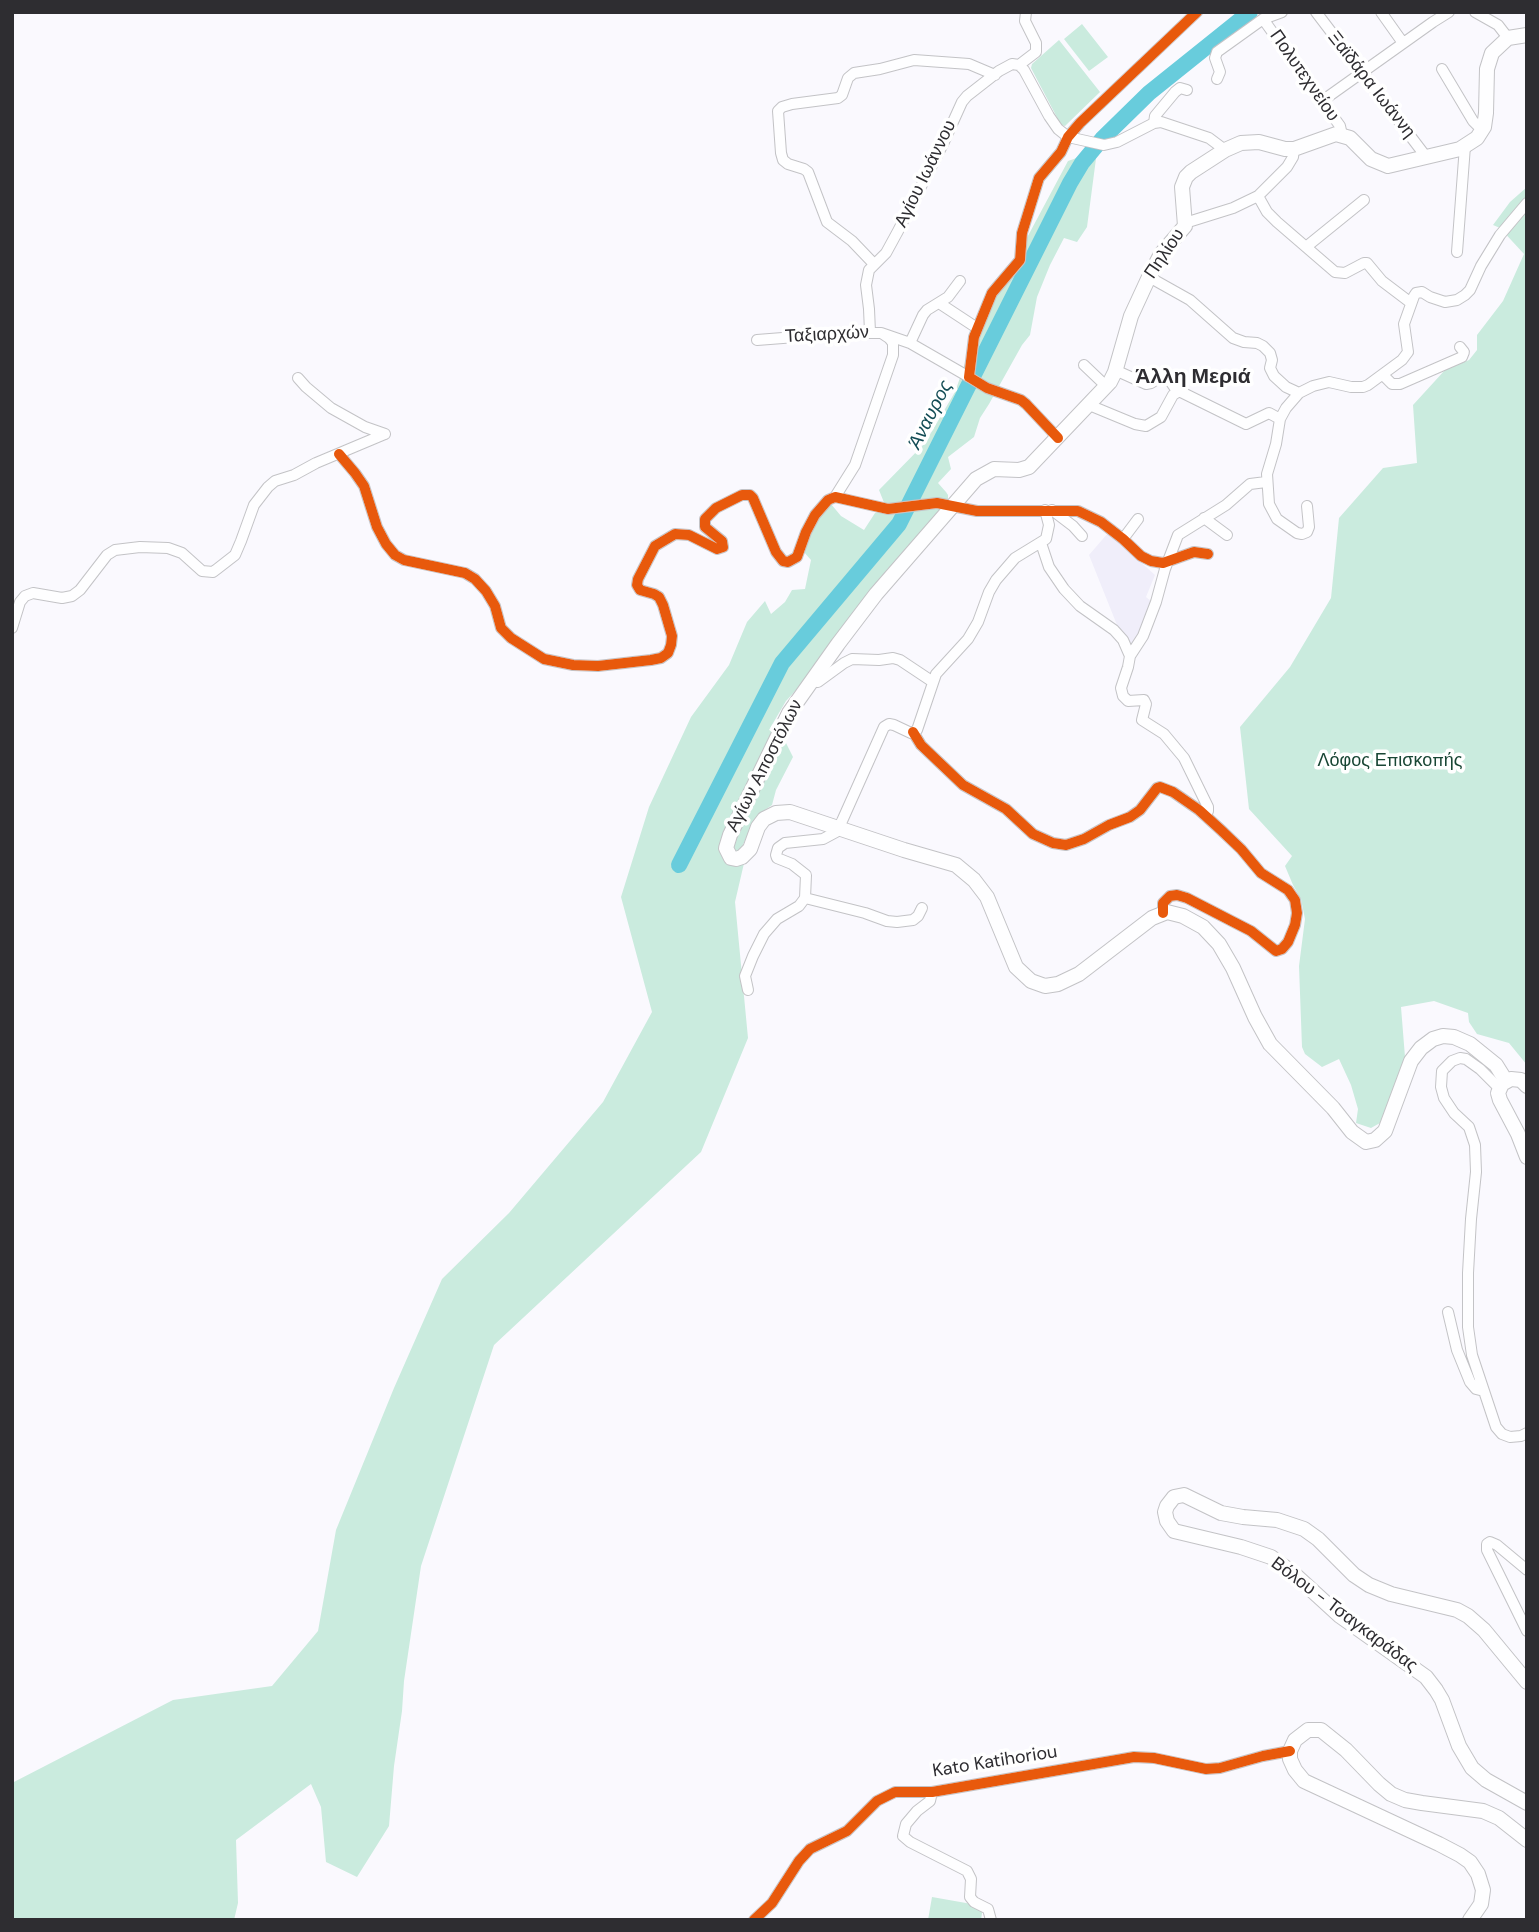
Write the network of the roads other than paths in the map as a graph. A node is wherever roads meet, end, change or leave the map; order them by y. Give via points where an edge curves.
1 (1026, 12) edge
2 (1197, 12) edge
3 (1282, 12) edge
4 (1316, 12) edge
5 (1381, 12) edge
6 (1450, 12) edge
7 (1475, 12) edge
8 (1264, 19) junction
9 (1527, 34) edge
10 (1508, 38) junction
11 (1403, 43) junction
12 (1019, 65) junction
13 (1442, 69) dead end
14 (1361, 73) junction
15 (995, 75) junction
16 (1217, 79) dead end
17 (1187, 89) dead end
18 (1322, 101) junction
19 (1154, 123) junction
20 (1484, 127) junction
21 (1342, 135) junction
22 (1068, 137) junction
23 (1465, 146) junction
24 (1294, 149) junction
25 (1225, 150) junction
26 (1427, 158) junction
27 (1258, 196) junction
28 (1364, 200) dead end
29 (1527, 204) edge
30 (1185, 223) junction
31 (1306, 247) junction
32 (1457, 252) dead end
33 (874, 264) junction
34 (1149, 277) junction
35 (960, 281) dead end
36 (939, 303) junction
37 (1411, 303) junction
38 (977, 328) junction
39 (875, 332) junction
40 (757, 340) dead end
41 (910, 343) junction
42 (1460, 347) dead end
43 (1084, 365) dead end
44 (1115, 370) junction
45 (1383, 375) junction
46 (970, 377) junction
47 (298, 378) dead end
48 (1106, 386) junction
49 (1177, 391) junction
50 (1299, 393) junction
51 (1089, 405) junction
52 (1280, 419) junction
53 (1058, 438) junction
54 (339, 454) junction
55 (1266, 482) junction
56 (835, 497) junction
57 (953, 505) junction
58 (1307, 506) dead end
59 (1048, 510) junction
60 (1204, 518) junction
61 (1138, 519) dead end
62 (1227, 535) dead end
63 (1082, 536) dead end
64 (1123, 539) junction
65 (1041, 543) junction
66 (1208, 554) dead end
67 (1168, 561) junction
68 (12, 628) edge
69 (1130, 656) junction
70 (811, 681) junction
71 (933, 682) junction
72 (913, 733) junction
73 (1206, 816) junction
74 (839, 828) junction
75 (805, 898) junction
76 (922, 908) dead end
77 (1163, 913) junction
78 (748, 990) dead end
79 (1527, 1086) edge
80 (1502, 1091) junction
81 (1527, 1157) edge
82 (1448, 1312) dead end
83 (1484, 1391) junction
84 (1527, 1433) edge
85 (1527, 1570) edge
86 (1514, 1606) junction
87 (1527, 1606) edge
88 (1527, 1631) edge
89 (1527, 1682) edge
90 (1290, 1751) junction
91 (932, 1791) junction
92 (1527, 1803) edge
93 (1527, 1840) edge
94 (754, 1920) edge
95 (991, 1920) edge
96 (1471, 1920) edge

1 - 12 street, Αγίου Ιωάννου via 1037,50
2 - 22 street
3 - 8 street
4 - 14 street, Ξαϊδάρα Ιωάννη
5 - 11 street
6 - 11 street
7 - 10 street via 1498,25
8 - 16 street via 1217,52
8 - 18 street, Πολυτεχνείου
9 - 10 main road
10 - 20 main road via 1488,64
11 - 14 street
12 - 15 street, Αγίου Ιωάννου via 1009,65
12 - 22 street via 1049,116
13 - 20 street via 1473,121
14 - 18 street
14 - 26 street, Ξαϊδάρα Ιωάννη
15 - 33 street, Αγίου Ιωάννου via 962,102 898,231
15 - 33 street via 969,64 914,60 854,73 840,97 792,104 778,111 783,160 808,172 827,222
17 - 19 street via 1175,92
18 - 21 street, Πολυτεχνείου
19 - 22 street via 1104,145
19 - 25 street via 1209,138
20 - 23 main road
21 - 24 main road, Πηλίου
21 - 26 main road via 1382,165
22 - 38 street via 1039,178 1022,233 1020,260 992,293
23 - 26 main road
23 - 32 street
24 - 25 main road, Πηλίου via 1254,142
24 - 27 street via 1287,167
25 - 30 main road, Πηλίου via 1183,182
27 - 30 street
27 - 31 street via 1267,212
28 - 31 street
29 - 37 street via 1500,235 1465,295 1444,302 1419,292
30 - 34 main road, Πηλίου
31 - 37 street via 1335,272 1367,263
33 - 39 street, Αγίου Ιωάννου via 866,281
34 - 44 main road, Πηλίου via 1131,316
34 - 50 street via 1190,300 1233,338 1266,348 1274,376
35 - 36 street
36 - 38 street
36 - 41 street via 923,315
37 - 45 street via 1404,327 1408,352
38 - 46 street
39 - 40 street, Ταξιαρχών
39 - 41 street, Ταξιαρχών
39 - 56 street, Αγίου Ιωάννου via 892,341 893,352 855,465
41 - 46 street, Ταξιαρχών
42 - 45 street via 1462,357 1401,384 1392,384
43 - 48 street
44 - 48 main road, Πηλίου
44 - 49 street via 1148,384 1166,375
45 - 50 street via 1363,387 1326,382
46 - 53 street, Ταξιαρχών via 1026,404
47 - 54 street via 331,408 384,434
48 - 51 main road, Πηλίου
49 - 51 street via 1161,417 1146,426
49 - 52 street via 1246,424 1269,413
50 - 52 street
51 - 53 main road, Πηλίου
52 - 55 street
53 - 57 main road, Πηλίου via 1027,468 994,469 980,475
54 - 56 street via 364,486 377,527 395,555 475,579 511,638 544,659 573,665 661,659 667,653 672,636 663,605 659,597 640,590 637,582 655,546 663,540 675,534 689,535 720,549 723,543 707,530 705,519 736,496 747,494 755,502 776,552 788,562 797,557 816,514
54 - 68 street via 268,487 254,505 235,555 212,572 202,571 182,553 168,548 115,550 72,596 24,596
55 - 58 street via 1274,516 1297,533 1308,531
55 - 60 street via 1250,484
56 - 57 street via 897,509 930,503
57 - 59 street via 977,511
57 - 70 main road, Αγίων Αποστόλων via 866,606
59 - 63 street
59 - 64 street via 1084,512
59 - 65 street via 1049,530
60 - 62 street
60 - 67 street via 1178,535
61 - 64 street
64 - 67 street via 1147,559
65 - 69 street via 1060,584 1080,607 1119,635
65 - 71 street via 1020,554 1000,573 968,639
66 - 67 street via 1194,552
67 - 69 street via 1143,636
69 - 73 street via 1123,696 1128,701 1144,700 1142,720 1164,734 1184,758 1208,807
70 - 71 street via 818,682 852,659 893,658
70 - 74 main road, Αγίων Αποστόλων via 781,729 727,851 733,858 744,855 760,823 776,813 796,813
71 - 72 street
72 - 73 street via 963,785 1053,843 1066,845 1084,839 1130,817 1160,788
72 - 74 street via 890,724 884,727
73 - 77 street via 1261,873 1291,893 1297,913 1293,932 1276,951 1251,931 1187,898 1170,896 1163,903
74 - 75 street via 823,839 785,844 776,851 780,860 805,873
74 - 77 main road, Αγίων Αποστόλων via 961,867 993,911 1015,965 1040,985 1058,984 1079,974
75 - 76 street via 897,922 913,920
75 - 78 street via 764,934 745,976
77 - 80 main road via 1183,916 1215,938 1270,1044 1363,1141 1382,1135 1413,1057 1433,1039 1454,1037 1470,1044 1496,1065
79 - 80 main road via 1518,1079
80 - 81 main road
80 - 83 street via 1466,1059 1452,1061 1442,1071 1444,1098 1469,1127 1475,1145 1468,1327
82 - 83 street via 1470,1382
83 - 84 street via 1498,1431 1515,1438
85 - 86 street via 1494,1544 1485,1545
86 - 87 street
86 - 88 street
89 - 92 main road, Βόλου - Τσαγκαράδας via 1468,1616 1369,1585 1304,1529 1277,1520 1221,1513 1184,1495 1174,1497 1167,1506 1167,1521 1174,1531 1271,1558 1340,1616 1426,1677 1441,1698 1472,1768
90 - 91 street, Kato Katihoriou via 1206,1769 1154,1758 1124,1758
90 - 93 main road via 1301,1734 1321,1730 1391,1794 1483,1811
90 - 96 main road via 1292,1766 1304,1781 1470,1862 1483,1890
91 - 94 street, Kato Katihoriou via 891,1794 871,1805 847,1831 810,1849 772,1903
91 - 95 street via 930,1801 906,1824 903,1836 967,1871 970,1897 988,1909

